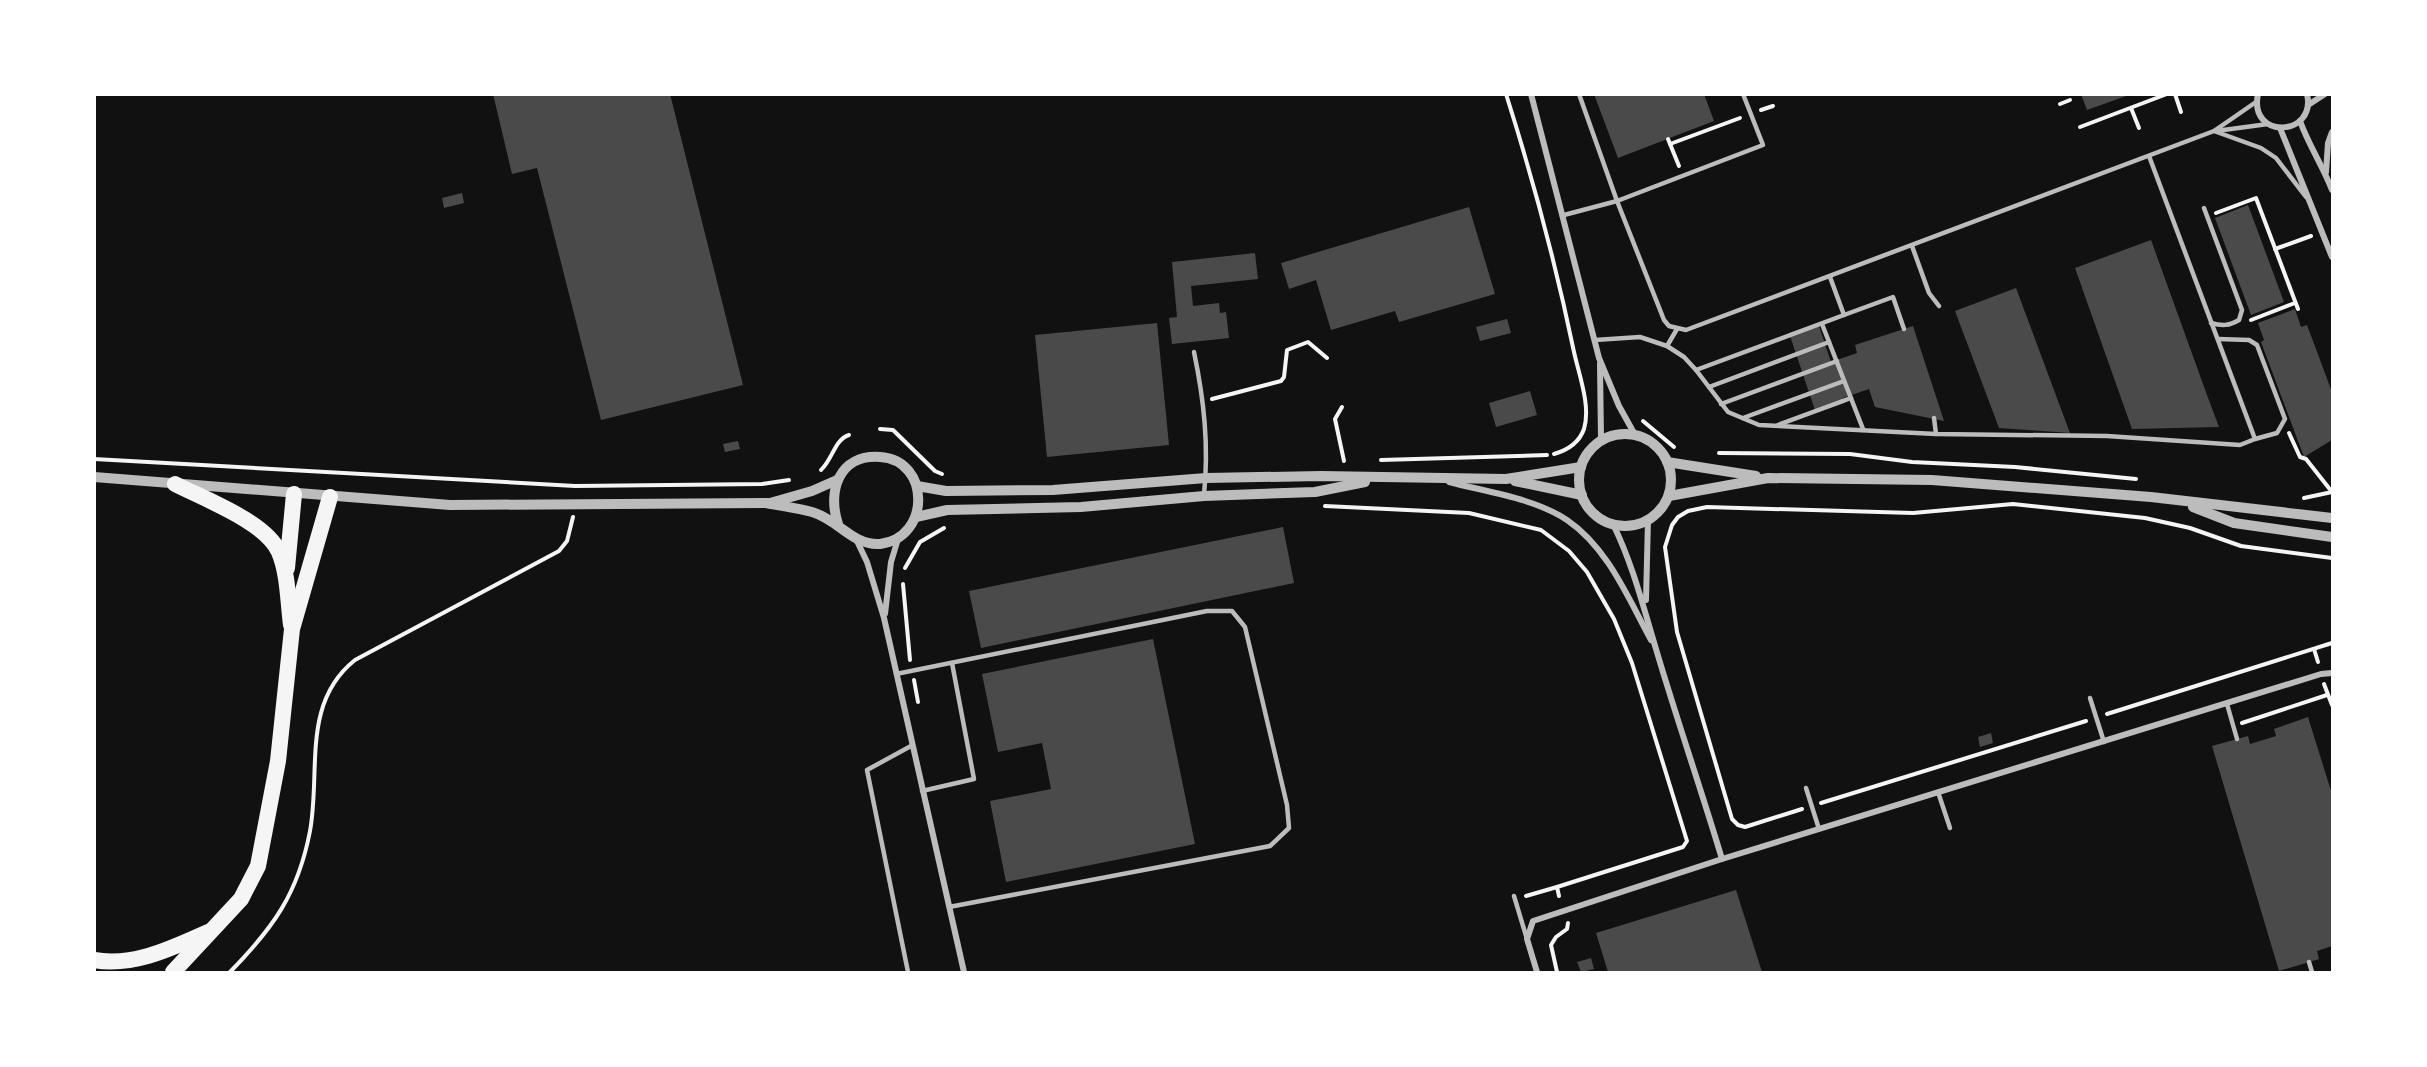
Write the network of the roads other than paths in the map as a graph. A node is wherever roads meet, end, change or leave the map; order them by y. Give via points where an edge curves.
1 (1531, 94) edge
2 (1579, 94) edge
3 (1743, 94) edge
4 (2307, 94) edge
5 (2325, 94) edge
6 (2257, 98) edge
7 (2308, 105) junction
8 (2300, 121) junction
9 (2268, 124) junction
10 (2280, 128) junction
11 (2214, 131) junction
12 (2332, 132) edge
13 (2149, 156) junction
14 (2325, 172) junction
15 (2332, 190) edge
16 (1617, 201) junction
17 (2313, 206) junction
18 (2204, 208) dead end
19 (1564, 215) junction
20 (1912, 246) junction
21 (2332, 258) edge
22 (1830, 277) junction
23 (1939, 306) dead end
24 (1845, 315) junction
25 (2211, 323) junction
26 (1822, 324) junction
27 (1677, 329) junction
28 (1904, 329) dead end
29 (2218, 339) junction
30 (1595, 340) junction
31 (1830, 342) junction
32 (1667, 346) junction
33 (1194, 352) dead end
34 (1599, 358) junction
35 (1837, 361) junction
36 (1696, 370) junction
37 (1844, 381) junction
38 (1709, 387) junction
39 (1851, 398) junction
40 (1721, 404) junction
41 (1743, 418) junction
42 (1934, 418) dead end
43 (1776, 426) junction
44 (1863, 429) junction
45 (1635, 433) junction
46 (1936, 434) junction
47 (2255, 439) junction
48 (1601, 440) junction
49 (1667, 462) junction
50 (1581, 467) junction
51 (94, 477) edge
52 (1206, 478) junction
53 (1386, 478) junction
54 (1437, 478) junction
55 (1768, 478) junction
56 (1506, 479) junction
57 (837, 480) junction
58 (175, 484) junction
59 (917, 486) junction
60 (294, 494) junction
61 (1582, 495) junction
62 (1204, 496) junction
63 (1669, 496) junction
64 (330, 497) junction
65 (2179, 502) junction
66 (766, 503) junction
67 (2332, 510) edge
68 (916, 517) junction
69 (2332, 518) edge
70 (1648, 520) junction
71 (838, 524) junction
72 (1613, 524) junction
73 (2332, 537) edge
74 (898, 538) junction
75 (857, 541) junction
76 (286, 581) junction
77 (1646, 607) junction
78 (884, 618) junction
79 (292, 629) junction
80 (1656, 648) junction
81 (952, 663) junction
82 (2332, 673) edge
83 (896, 674) junction
84 (2090, 698) dead end
85 (2227, 704) junction
86 (2237, 739) dead end
87 (2104, 742) junction
88 (911, 746) junction
89 (1806, 788) dead end
90 (922, 791) junction
91 (1938, 792) junction
92 (1950, 828) dead end
93 (1819, 829) junction
94 (1722, 859) junction
95 (1514, 898) road end
96 (949, 907) junction
97 (217, 928) junction
98 (1527, 939) junction
99 (94, 960) edge
100 (2309, 962) dead end
101 (174, 972) edge
102 (908, 972) edge
103 (964, 972) edge
104 (1537, 972) edge
105 (2312, 972) edge

1 - 19 street
2 - 16 lane
3 - 16 lane via 1762,145
4 - 7 street
5 - 7 street
6 - 9 street via 2259,115
6 - 11 lane
7 - 8 street
8 - 10 street
8 - 14 street via 2309,147
9 - 10 street
9 - 11 lane
10 - 17 street
11 - 13 lane
11 - 17 lane via 2261,148 2276,158
12 - 14 street
13 - 20 lane
13 - 25 lane
14 - 15 street
16 - 19 lane
16 - 27 lane via 1661,313 1669,326
17 - 21 street
18 - 25 lane via 2242,310 2240,320 2233,324
19 - 30 street
20 - 22 lane
20 - 23 lane via 1929,293
22 - 24 lane
22 - 27 lane via 1697,327
24 - 26 lane
24 - 28 lane via 1893,297
25 - 29 lane
26 - 31 lane
26 - 36 lane
27 - 32 lane
29 - 47 lane
29 - 47 lane via 2249,340 2257,345 2285,419 2270,436
30 - 32 lane via 1640,337
30 - 34 street
31 - 35 lane
31 - 38 lane
32 - 36 lane
33 - 52 lane via 1204,401
34 - 45 street
34 - 48 street
35 - 37 lane
35 - 40 lane
36 - 38 lane
37 - 39 lane
37 - 41 lane
38 - 40 lane
39 - 43 lane
39 - 44 lane
40 - 41 lane
41 - 43 lane via 1759,425
42 - 46 lane
43 - 44 lane
44 - 46 lane
45 - 48 street
45 - 49 street via 1654,444
46 - 47 lane via 2108,436 2240,445
48 - 50 street via 1588,452
49 - 55 street
49 - 63 street
50 - 56 street
50 - 61 street
51 - 58 street
52 - 53 street
52 - 59 street via 1053,490 946,491
52 - 62 lane
53 - 54 street
53 - 62 street via 1315,492
54 - 56 street
54 - 80 street via 1512,499 1567,520 1606,560
55 - 63 street
55 - 65 street via 1932,480
56 - 61 street
57 - 59 street via 854,462 878,457 899,463
57 - 66 street
57 - 71 street via 833,496
58 - 60 street
58 - 76 highway via 262,530 278,551
59 - 68 street
60 - 64 street
60 - 76 highway
61 - 72 street via 1594,513
62 - 68 street via 1081,507 947,510
63 - 70 street
64 - 66 street via 450,505
64 - 79 highway
65 - 67 street via 2293,512
65 - 69 street
65 - 73 street via 2234,523
66 - 71 street via 812,512
68 - 74 street
70 - 72 street via 1628,526
70 - 77 street
71 - 75 street
72 - 77 street via 1628,553
74 - 75 street via 879,544
74 - 78 street
75 - 78 street
76 - 79 highway
77 - 80 street
78 - 83 street
79 - 97 highway via 278,761 264,844 251,882
80 - 94 street
81 - 83 lane
81 - 90 lane via 975,779
81 - 96 lane via 1207,611 1232,611 1245,627 1289,828 1270,846
82 - 85 street
83 - 88 street
84 - 87 lane
85 - 86 lane
85 - 87 street
87 - 91 street
88 - 90 street
88 - 102 lane via 867,770
89 - 93 lane
90 - 96 street
91 - 92 lane
91 - 93 street
93 - 94 street
94 - 98 street via 1533,921
95 - 98 lane
96 - 103 street
97 - 99 highway via 134,960
97 - 101 highway
98 - 104 street
100 - 105 lane

